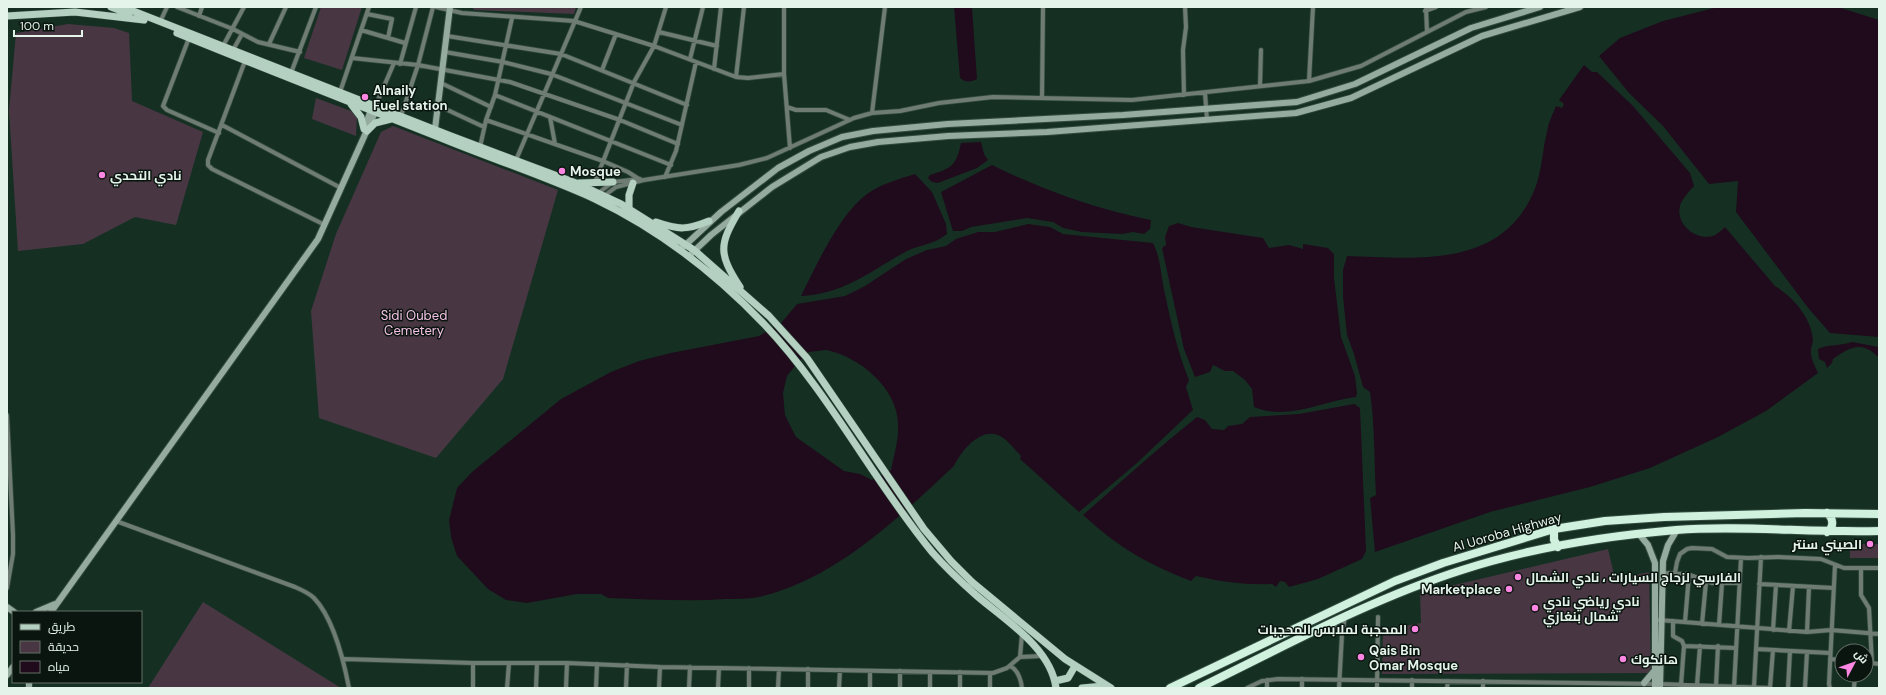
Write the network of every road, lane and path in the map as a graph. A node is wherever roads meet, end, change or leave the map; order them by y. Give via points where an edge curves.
1 (111, 7) edge
2 (167, 7) edge
3 (177, 7) edge
4 (202, 7) edge
5 (244, 7) edge
6 (286, 7) edge
7 (316, 7) edge
8 (369, 7) edge
9 (416, 7) edge
10 (433, 7) edge
11 (436, 7) edge
12 (581, 7) edge
13 (666, 7) edge
14 (703, 7) edge
15 (721, 7) edge
16 (744, 7) edge
17 (784, 7) edge
18 (885, 7) edge
19 (1185, 7) edge
20 (1313, 7) edge
21 (1436, 7) edge
22 (1486, 7) edge
23 (1540, 7) edge
24 (1580, 7) edge
25 (1044, 8) edge
26 (454, 9) edge
27 (1426, 9) edge
28 (125, 10) edge
29 (7, 12) edge
30 (140, 13) edge
31 (367, 14) junction
32 (7, 16) edge
33 (199, 16) junction
34 (512, 18) junction
35 (574, 21) junction
36 (160, 22) junction
37 (233, 29) junction
38 (361, 30) junction
39 (660, 32) junction
40 (1427, 32) junction
41 (242, 34) junction
42 (616, 34) junction
43 (447, 36) junction
44 (189, 38) junction
45 (388, 38) junction
46 (695, 41) junction
47 (405, 43) junction
48 (270, 44) junction
49 (506, 44) junction
50 (223, 46) junction
51 (654, 46) junction
52 (717, 46) junction
53 (233, 50) junction
54 (1261, 50) dead end
55 (300, 52) junction
56 (445, 52) junction
57 (561, 54) junction
58 (352, 58) junction
59 (690, 60) junction
60 (245, 61) junction
61 (503, 62) junction
62 (696, 62) junction
63 (394, 63) junction
64 (400, 64) junction
65 (418, 65) junction
66 (714, 69) junction
67 (443, 70) junction
68 (602, 70) junction
69 (291, 73) junction
70 (551, 74) junction
71 (784, 74) junction
72 (736, 77) junction
73 (499, 79) junction
74 (1310, 81) junction
75 (634, 82) junction
76 (441, 83) junction
77 (1260, 86) junction
78 (340, 92) junction
79 (543, 93) junction
80 (1205, 93) junction
81 (495, 95) junction
82 (1184, 95) junction
83 (1042, 98) junction
84 (626, 102) junction
85 (349, 103) junction
86 (687, 105) junction
87 (439, 106) junction
88 (375, 107) junction
89 (491, 107) junction
90 (787, 107) junction
91 (1206, 109) junction
92 (535, 112) junction
93 (872, 113) junction
94 (401, 116) junction
95 (550, 117) junction
96 (392, 119) junction
97 (486, 120) junction
98 (620, 120) junction
99 (850, 120) junction
100 (1207, 120) junction
101 (222, 125) junction
102 (682, 125) junction
103 (484, 127) junction
104 (435, 129) junction
105 (365, 130) junction
106 (219, 133) junction
107 (526, 133) junction
108 (612, 141) junction
109 (555, 144) junction
110 (678, 144) junction
111 (480, 147) junction
112 (790, 148) junction
113 (516, 160) junction
114 (603, 162) junction
115 (671, 165) junction
116 (665, 177) junction
117 (644, 180) junction
118 (636, 181) junction
119 (595, 182) junction
120 (613, 182) junction
121 (576, 183) junction
122 (341, 188) junction
123 (599, 197) junction
124 (629, 209) junction
125 (740, 212) junction
126 (644, 218) junction
127 (709, 221) junction
128 (325, 225) junction
129 (683, 247) junction
130 (692, 253) junction
131 (745, 295) junction
132 (7, 415) edge
133 (8, 432) edge
134 (1827, 513) junction
135 (1879, 514) edge
136 (913, 520) junction
137 (116, 521) junction
138 (1554, 529) junction
139 (1677, 530) junction
140 (1827, 532) junction
141 (1879, 532) edge
142 (1639, 534) junction
143 (1558, 547) junction
144 (1761, 557) junction
145 (1741, 558) junction
146 (1835, 565) junction
147 (1862, 568) junction
148 (1879, 568) edge
149 (1663, 573) junction
150 (1676, 574) junction
151 (1689, 575) junction
152 (1706, 582) junction
153 (1722, 583) junction
154 (1739, 583) junction
155 (1759, 584) junction
156 (1776, 585) junction
157 (1793, 586) junction
158 (1809, 587) junction
159 (7, 588) edge
160 (1834, 588) junction
161 (58, 602) junction
162 (39, 611) edge
163 (52, 611) edge
164 (1378, 616) dead end
165 (1345, 617) junction
166 (1658, 620) junction
167 (1673, 621) junction
168 (1685, 622) junction
169 (1332, 623) junction
170 (1702, 624) junction
171 (1719, 625) junction
172 (1737, 626) junction
173 (1757, 628) junction
174 (1773, 630) junction
175 (1831, 630) junction
176 (1788, 631) junction
177 (1807, 632) junction
178 (1022, 634) junction
179 (1342, 634) junction
180 (1870, 634) junction
181 (1879, 634) edge
182 (1871, 643) edge
183 (1684, 646) junction
184 (1700, 646) junction
185 (1718, 646) junction
186 (1736, 648) junction
187 (1756, 649) junction
188 (1773, 650) junction
189 (1790, 651) junction
190 (1807, 652) junction
191 (1830, 653) junction
192 (1043, 656) junction
193 (1020, 657) junction
194 (344, 659) junction
195 (1830, 659) junction
196 (1834, 659) edge
197 (473, 663) junction
198 (509, 663) junction
199 (537, 663) junction
200 (567, 663) junction
201 (597, 664) junction
202 (627, 665) junction
203 (1010, 666) junction
204 (1075, 666) junction
205 (660, 667) junction
206 (690, 668) junction
207 (719, 668) junction
208 (749, 668) junction
209 (779, 669) junction
210 (808, 669) junction
211 (840, 670) junction
212 (870, 670) junction
213 (1655, 670) junction
214 (900, 671) junction
215 (930, 672) junction
216 (960, 672) junction
217 (990, 673) junction
218 (1302, 679) junction
219 (1339, 679) junction
220 (1267, 680) junction
221 (1377, 680) junction
222 (1412, 680) junction
223 (1448, 681) junction
224 (1483, 681) junction
225 (1588, 683) junction
226 (1056, 684) edge
227 (1644, 684) junction
228 (1681, 684) junction
229 (1211, 686) edge
230 (1623, 686) edge
231 (1657, 686) edge
232 (1694, 686) edge
233 (1716, 686) junction
234 (1109, 687) edge
235 (1734, 687) edge
236 (1754, 687) edge
237 (349, 688) edge
238 (473, 688) edge
239 (508, 688) edge
240 (536, 688) edge
241 (566, 688) edge
242 (596, 688) edge
243 (626, 688) edge
244 (659, 688) edge
245 (689, 688) edge
246 (718, 688) edge
247 (749, 688) edge
248 (778, 688) edge
249 (808, 688) edge
250 (839, 688) edge
251 (870, 688) edge
252 (900, 688) edge
253 (930, 688) edge
254 (960, 688) edge
255 (990, 688) edge
256 (1022, 688) edge
257 (1082, 688) edge
258 (1170, 688) edge
259 (1199, 688) edge
260 (1247, 688) edge
261 (1267, 688) edge
262 (1302, 688) edge
263 (1339, 688) edge
264 (1377, 688) edge
265 (1412, 688) edge
266 (1447, 688) edge
267 (1483, 688) edge
268 (1588, 688) edge
269 (1770, 688) edge
270 (1788, 688) edge
271 (1805, 688) edge
272 (1829, 688) edge

1 - 28 main road
2 - 36 street
3 - 33 street
4 - 33 street
5 - 37 street
6 - 48 street
7 - 55 street
8 - 31 street
9 - 47 street
10 - 65 street
11 - 26 street
12 - 35 street
13 - 39 street
14 - 46 street
15 - 52 street
16 - 72 street
17 - 71 street
18 - 93 street
19 - 82 street
20 - 74 street
21 - 27 street
22 - 40 street via 1466,12
23 - 91 main road via 1471,28 1366,79 1318,97 1280,105
24 - 100 main road via 1482,36 1368,91 1325,106 1285,115
25 - 83 street
26 - 34 street
26 - 43 main road
27 - 40 street
28 - 29 main road
28 - 30 main road
28 - 30 main road
30 - 32 main road via 75,12
30 - 36 main road
30 - 44 main road
31 - 38 street
31 - 45 street via 392,19
33 - 37 street
34 - 35 street
34 - 49 street
35 - 42 street
35 - 57 street
36 - 50 main road
37 - 41 street
37 - 50 street
38 - 45 street
38 - 58 street
39 - 46 street
39 - 51 street
40 - 74 street via 1361,66
41 - 48 street
41 - 53 street
42 - 51 street
42 - 68 street
43 - 49 street
43 - 56 main road
44 - 60 main road
44 - 106 street via 163,106
45 - 47 street
46 - 52 street
46 - 59 street
47 - 64 street
48 - 55 street
49 - 57 street
49 - 61 street
50 - 53 main road
51 - 59 street
51 - 75 street
52 - 66 street
53 - 69 main road
54 - 77 street
55 - 69 street
56 - 61 street
56 - 67 main road
57 - 68 street
57 - 70 street
58 - 63 street
58 - 78 street
59 - 62 street
60 - 85 main road
60 - 101 street
61 - 70 street
61 - 73 street
62 - 66 street
62 - 86 street
63 - 64 street
63 - 88 street
64 - 65 street
65 - 67 street
65 - 94 street
66 - 72 street
67 - 73 street
67 - 76 main road
68 - 75 street
69 - 78 main road
70 - 79 street
70 - 84 street
71 - 72 street
71 - 90 street
73 - 79 street
73 - 81 street
74 - 77 street
75 - 84 street
75 - 86 street
76 - 87 main road
76 - 89 street
77 - 80 street
78 - 88 main road
79 - 92 street
79 - 98 street
80 - 82 street
80 - 91 street
81 - 89 street
81 - 92 street
82 - 83 street via 1132,100
83 - 93 street via 993,97
84 - 98 street
84 - 102 street
85 - 88 main road
85 - 105 main road via 361,117
86 - 102 street
87 - 103 street
87 - 104 main road
88 - 94 main road
88 - 96 main road
88 - 105 main road
89 - 97 street
90 - 99 street via 796,110 826,110
90 - 112 street
91 - 100 street
91 - 127 main road via 948,124 873,131 842,137 820,145 778,168
92 - 95 street
92 - 107 street
93 - 99 street
94 - 104 main road
95 - 108 street
95 - 109 street
96 - 105 main road via 375,123
96 - 123 main road
97 - 103 street
97 - 107 street
98 - 108 street
98 - 110 street
99 - 112 street
100 - 125 main road via 1047,132 948,136 864,144 821,157 794,172
101 - 106 street
101 - 122 street
102 - 110 street
103 - 111 street
104 - 111 main road
105 - 122 main road
106 - 128 street via 208,160 209,167
107 - 109 street
107 - 113 street
108 - 114 street
108 - 115 street
109 - 114 street
110 - 115 street
111 - 113 main road
112 - 116 street via 754,162
113 - 121 main road
114 - 118 street via 628,172
114 - 119 street
115 - 116 street
116 - 117 street
117 - 118 street
117 - 118 street
118 - 120 street
118 - 123 street via 616,187
118 - 124 main road via 628,195
119 - 120 main road
119 - 121 main road
120 - 123 street
121 - 123 main road
122 - 128 main road
123 - 124 main road
123 - 129 main road
124 - 126 main road
125 - 130 main road
125 - 131 main road via 725,237 723,252 728,270
126 - 127 main road via 679,229
126 - 129 main road
127 - 129 main road
128 - 137 main road via 312,248
129 - 130 main road
130 - 131 main road
130 - 136 main road via 764,323 809,378
131 - 136 main road via 769,316 807,358
132 - 133 street
133 - 159 street via 13,535 12,563
134 - 135 highway, Al Uoroba Highway
134 - 138 highway, Al Uoroba Highway via 1664,517 1605,521
134 - 140 highway via 1832,524
136 - 178 main road via 948,570
136 - 204 main road via 966,576
137 - 161 main road
137 - 194 street via 309,594 322,608
138 - 143 highway via 1554,540
138 - 258 highway, Al Uoroba Highway via 1406,577
139 - 140 highway, Al Uoroba Highway
139 - 142 highway, Al Uoroba Highway
139 - 149 main road via 1666,551
140 - 141 highway, Al Uoroba Highway
142 - 143 highway, Al Uoroba Highway
142 - 166 main road via 1648,545 1655,563
143 - 165 highway, Al Uoroba Highway via 1502,558 1462,570
144 - 145 street
144 - 146 street via 1821,559
144 - 155 street
145 - 150 street via 1726,556 1712,549 1690,549 1678,557
145 - 154 street
146 - 147 street
146 - 160 street
147 - 148 street
147 - 180 street via 1861,595 1870,608
149 - 150 street
149 - 166 main road
150 - 151 street
151 - 152 street
151 - 168 street
152 - 153 street
152 - 170 street
153 - 154 street
153 - 171 street
154 - 172 street
155 - 156 street
155 - 173 street
156 - 157 street
156 - 174 street
157 - 158 street
157 - 176 street
158 - 160 street
158 - 177 street
160 - 175 street
161 - 162 main road
161 - 163 main road
164 - 221 street
165 - 169 highway, Al Uoroba Highway
165 - 179 street
166 - 167 street
166 - 213 main road
166 - 231 main road
167 - 168 street
167 - 183 street via 1673,636 1682,641
168 - 170 street
169 - 179 street
169 - 229 highway, Al Uoroba Highway
170 - 171 street
171 - 172 street
172 - 173 street
172 - 186 street
173 - 174 street
173 - 187 street
174 - 176 street
175 - 177 street
175 - 180 street
175 - 191 street
176 - 177 street
178 - 192 main road
178 - 193 street
179 - 219 street
180 - 181 street
180 - 182 street
183 - 184 street
183 - 228 street
184 - 185 street
184 - 232 street
185 - 186 street
185 - 233 street
186 - 235 street
187 - 188 street
187 - 236 street
188 - 189 street
188 - 269 street
189 - 190 street
189 - 270 street
190 - 191 street
190 - 271 street
191 - 195 street
192 - 193 street
192 - 226 main road
193 - 203 street
194 - 197 street
194 - 237 street
195 - 196 street
195 - 272 street
197 - 198 street
197 - 238 street
198 - 199 street
198 - 239 street
199 - 200 street
199 - 240 street
200 - 201 street
200 - 241 street
201 - 202 street
201 - 242 street
202 - 205 street
202 - 243 street
203 - 217 street
203 - 256 street via 1019,675
204 - 226 main road via 1068,678
204 - 234 main road
205 - 206 street
205 - 244 street
206 - 207 street
206 - 245 street
207 - 208 street
207 - 246 street
208 - 209 street
208 - 247 street
209 - 210 street
209 - 248 street
210 - 211 street
210 - 249 street
211 - 212 street
211 - 250 street
212 - 214 street
212 - 251 street
213 - 227 main road
213 - 231 main road
214 - 215 street
214 - 252 street
215 - 216 street
215 - 253 street
216 - 217 street
216 - 254 street
217 - 255 street
218 - 219 street
218 - 220 street
218 - 262 street
219 - 221 street
219 - 263 street
220 - 260 street
220 - 261 street
221 - 222 street
221 - 264 street
222 - 223 street
222 - 265 street
223 - 224 street
223 - 266 street
224 - 225 street
224 - 267 street
225 - 230 street
225 - 268 street
227 - 230 street
227 - 231 street
228 - 231 street
228 - 232 street
229 - 259 highway, Al Uoroba Highway
232 - 233 street
233 - 235 street
234 - 257 main road via 1095,685
235 - 236 street
236 - 269 street

